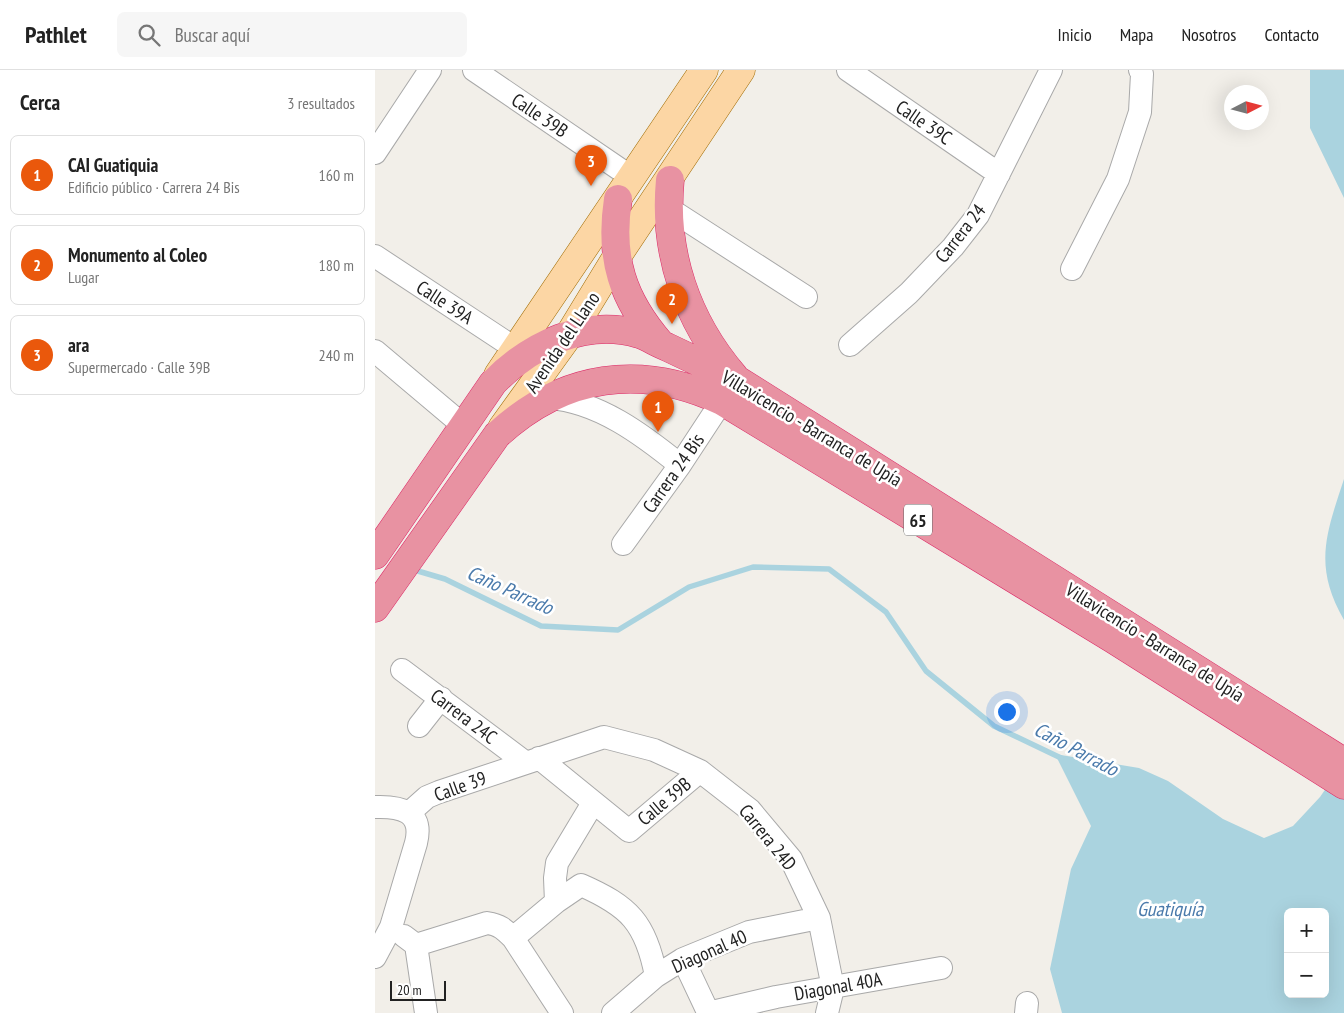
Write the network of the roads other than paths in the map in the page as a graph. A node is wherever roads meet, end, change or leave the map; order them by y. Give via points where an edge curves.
1 (431, 70) edge
2 (474, 70) edge
3 (704, 70) edge
4 (741, 70) edge
5 (848, 70) edge
6 (1051, 70) edge
7 (1140, 70) edge
8 (375, 153) edge
9 (999, 174) junction
10 (670, 180) junction
11 (625, 188) junction
12 (668, 208) junction
13 (375, 256) edge
14 (617, 258) junction
15 (1072, 269) dead end
16 (806, 297) dead end
17 (569, 335) junction
18 (662, 345) junction
19 (851, 345) dead end
20 (516, 349) junction
21 (375, 351) edge
22 (493, 383) junction
23 (729, 390) junction
24 (549, 398) junction
25 (464, 426) junction
26 (497, 435) junction
27 (681, 465) junction
28 (623, 544) dead end
29 (375, 555) edge
30 (375, 608) edge
31 (1118, 630) junction
32 (402, 670) dead end
33 (441, 698) junction
34 (419, 726) dead end
35 (604, 737) joint
36 (533, 760) junction
37 (1344, 762) edge
38 (700, 771) junction
39 (1344, 785) edge
40 (593, 803) junction
41 (375, 807) edge
42 (409, 813) junction
43 (629, 831) joint
44 (556, 902) junction
45 (819, 918) junction
46 (391, 927) junction
47 (513, 938) junction
48 (416, 946) junction
49 (375, 957) edge
50 (683, 960) junction
51 (941, 968) dead end
52 (656, 976) junction
53 (833, 988) junction
54 (426, 1013) edge
55 (562, 1013) edge
56 (613, 1013) edge
57 (708, 1013) edge
58 (827, 1013) edge

1 - 8 street
2 - 11 street, Calle 39B
3 - 11 main road, Avenida del Llano
4 - 10 main road, Avenida del Llano
5 - 9 street, Calle 39C
6 - 9 street, Carrera 24
7 - 15 street via 1140,112 1118,179
9 - 19 street, Carrera 24 via 978,215 953,247 904,298
10 - 12 highway
10 - 14 main road, Avenida del Llano
11 - 14 highway via 614,239
11 - 20 main road, Avenida del Llano
12 - 16 street
12 - 23 highway via 673,257 688,303
13 - 20 street, Calle 39A
14 - 17 main road, Avenida del Llano
14 - 18 highway via 623,285 635,310
17 - 18 highway, Villavicencio - Barranca de Upía / 65 via 622,331 640,334
17 - 22 highway, Villavicencio - Barranca de Upía / 65 via 528,353
17 - 26 main road, Avenida del Llano
18 - 23 highway, Villavicencio - Barranca de Upía / 65
20 - 22 main road, Avenida del Llano
21 - 25 street
22 - 25 highway, Avenida del Llano
23 - 24 highway, Villavicencio - Barranca de Upía / 65 via 636,378 591,383
23 - 27 street, Carrera 24 Bis
23 - 31 highway, Villavicencio - Barranca de Upía / 65
24 - 26 highway, Villavicencio - Barranca de Upía / 65 via 519,416
24 - 27 street via 570,399 617,420
25 - 29 highway, Avenida del Llano
26 - 30 highway, Avenida del Llano
27 - 28 street, Carrera 24 Bis
31 - 37 highway, Villavicencio - Barranca de Upía / 65
31 - 39 highway, Villavicencio - Barranca de Upía / 65
32 - 33 street, Carrera 24C
33 - 34 street
33 - 36 street, Carrera 24C
35 - 36 street, Calle 39
35 - 38 street, Carrera 24D via 654,750
36 - 40 street, Carrera 24C
36 - 42 street, Calle 39 via 427,797
38 - 43 street, Calle 39B
38 - 45 street, Carrera 24D via 751,810 791,860
40 - 43 street, Carrera 24C
40 - 44 street via 557,862
41 - 42 street via 394,806
42 - 46 street, Calle 39 via 416,824 418,837
44 - 47 street
44 - 52 street via 581,885 611,898 634,919 651,947
45 - 50 street, Diagonal 40 via 749,932
45 - 53 street, Carrera 24D
46 - 48 street
46 - 49 street, Calle 39
47 - 48 street via 504,928 487,923
47 - 55 street
48 - 54 street
50 - 52 street, Diagonal 40
50 - 57 street
51 - 53 street, Diagonal 40A
52 - 56 street, Diagonal 40
53 - 57 street, Diagonal 40A
53 - 58 street

